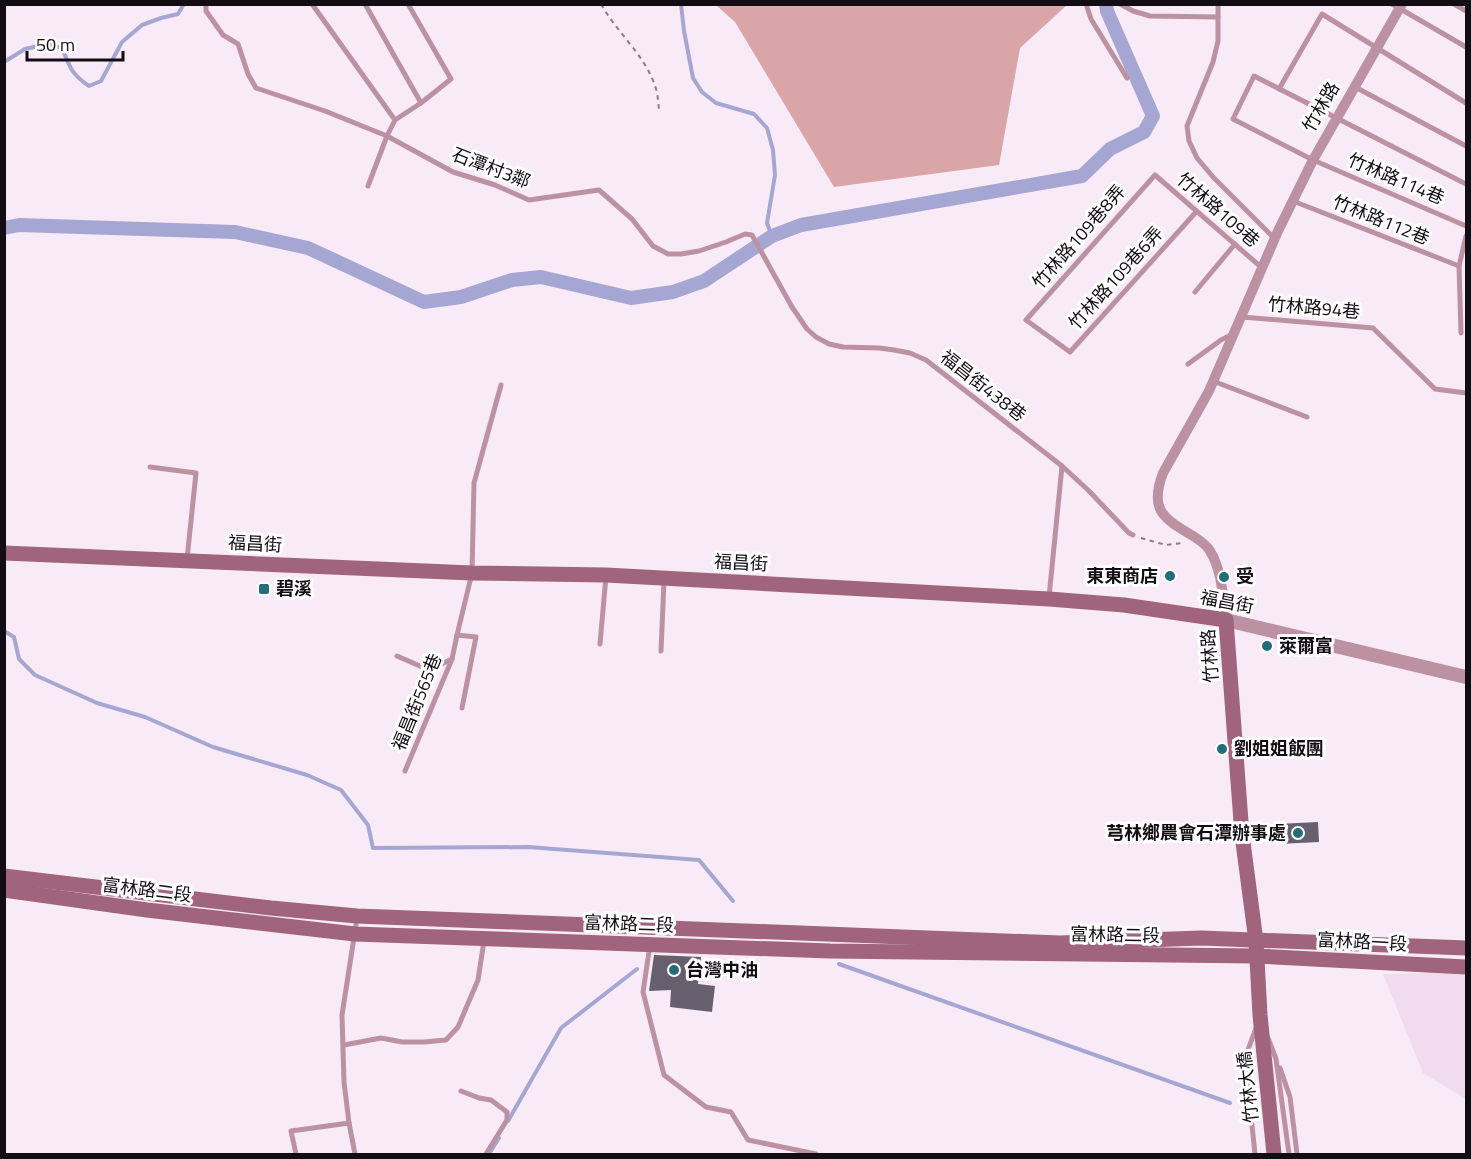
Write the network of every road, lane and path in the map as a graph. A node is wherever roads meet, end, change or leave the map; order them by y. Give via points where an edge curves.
1 (206, 4) edge
2 (312, 4) edge
3 (365, 4) edge
4 (408, 4) edge
5 (601, 4) edge
6 (1086, 4) edge
7 (1120, 4) edge
8 (1218, 4) edge
9 (1454, 4) edge
10 (1398, 6) edge
11 (1467, 11) edge
12 (1218, 17) junction
13 (1467, 47) edge
14 (1377, 48) junction
15 (1127, 78) dead end
16 (1355, 87) junction
17 (1279, 88) junction
18 (421, 103) junction
19 (1467, 103) edge
20 (659, 109) dead end
21 (1338, 118) junction
22 (395, 120) junction
23 (387, 136) junction
24 (1467, 146) edge
25 (1313, 160) junction
26 (1155, 175) joint
27 (1467, 184) edge
28 (368, 186) dead end
29 (1293, 201) junction
30 (1197, 211) junction
31 (1467, 226) edge
32 (1276, 235) junction
33 (1467, 236) edge
34 (1235, 244) junction
35 (1459, 267) junction
36 (1263, 268) junction
37 (777, 279) joint
38 (1195, 292) dead end
39 (1242, 317) junction
40 (1026, 320) joint
41 (1461, 333) dead end
42 (1234, 334) junction
43 (1188, 364) dead end
44 (1213, 381) junction
45 (501, 385) dead end
46 (1467, 393) edge
47 (1307, 417) dead end
48 (1062, 466) junction
49 (150, 467) dead end
50 (1133, 535) joint
51 (1202, 541) junction
52 (4, 553) edge
53 (187, 561) junction
54 (472, 573) junction
55 (606, 575) junction
56 (665, 578) junction
57 (1048, 598) junction
58 (1226, 620) junction
59 (457, 635) junction
60 (600, 644) dead end
61 (661, 651) dead end
62 (397, 656) dead end
63 (452, 659) junction
64 (1467, 677) edge
65 (462, 708) dead end
66 (405, 771) dead end
67 (4, 876) edge
68 (4, 890) edge
69 (225, 903) junction
70 (357, 916) junction
71 (224, 919) junction
72 (652, 928) junction
73 (720, 930) junction
74 (355, 934) junction
75 (484, 939) junction
76 (1256, 941) junction
77 (650, 945) junction
78 (718, 947) junction
79 (1467, 948) edge
80 (1256, 956) junction
81 (1467, 967) edge
82 (1260, 1015) junction
83 (344, 1045) junction
84 (1276, 1059) junction
85 (461, 1091) dead end
86 (349, 1123) junction
87 (296, 1155) edge
88 (354, 1155) edge
89 (486, 1155) edge
90 (816, 1155) edge
91 (1255, 1155) edge
92 (1274, 1155) edge
93 (1289, 1155) edge
94 (1297, 1155) edge

1 - 23 lane, 石潭村3鄰 via 223,35 238,45 256,88
2 - 22 lane
3 - 18 lane
4 - 18 lane via 451,79
5 - 20 path via 646,67 656,87
6 - 15 lane via 1090,19
7 - 12 lane via 1150,16
8 - 12 lane
9 - 11 lane
10 - 13 lane
10 - 14 street, 竹林路
12 - 32 lane via 1218,41 1187,126 1189,141 1213,177
14 - 16 street, 竹林路
14 - 17 lane via 1322,14
14 - 19 lane
16 - 21 street, 竹林路
16 - 24 lane
17 - 21 lane
17 - 25 lane, 竹林路114巷 via 1254,76 1233,119
18 - 22 lane
21 - 25 street, 竹林路
21 - 27 lane
22 - 23 lane
23 - 28 lane
23 - 37 lane, 石潭村3鄰 via 453,172 528,200 599,190 632,219 653,246 668,254 699,251 752,235
25 - 29 street, 竹林路
25 - 31 lane, 竹林路114巷
26 - 30 lane, 竹林路109巷
26 - 40 lane, 竹林路109巷8弄
29 - 32 street, 竹林路
29 - 35 lane, 竹林路112巷
30 - 34 lane, 竹林路109巷
30 - 40 lane, 竹林路109巷6弄 via 1070,352
32 - 36 street, 竹林路
33 - 35 lane
34 - 36 lane, 竹林路109巷
34 - 38 lane
35 - 41 lane
36 - 39 street, 竹林路
37 - 48 lane, 福昌街438巷 via 792,307 816,337 843,347 894,350 926,360
39 - 42 street, 竹林路
39 - 46 lane, 竹林路94巷 via 1373,328 1435,389
42 - 43 lane
42 - 44 street, 竹林路
44 - 47 lane
44 - 51 street, 竹林路 via 1158,486 1160,512
45 - 54 lane, 福昌街565巷 via 474,483
48 - 50 lane, 福昌街438巷
48 - 57 lane
49 - 53 lane via 196,472
50 - 51 path via 1166,545
51 - 58 street, 竹林路 via 1217,566
52 - 53 main road, 福昌街
53 - 54 main road, 福昌街
54 - 55 main road, 福昌街
54 - 59 lane, 福昌街565巷
55 - 56 main road, 福昌街
55 - 60 lane
56 - 57 main road, 福昌街
56 - 61 lane
57 - 58 main road, 福昌街
58 - 64 street, 福昌街
58 - 76 main road, 竹林路 via 1242,835
59 - 63 lane, 福昌街565巷
59 - 65 lane via 476,637
62 - 63 lane via 429,670
63 - 66 lane, 福昌街565巷
67 - 69 main road, 富林路二段
68 - 71 main road, 富林路二段
69 - 70 main road, 富林路二段
69 - 71 main road
70 - 72 main road, 富林路二段
70 - 74 lane
71 - 74 main road, 富林路二段
72 - 73 main road, 富林路二段
72 - 77 lane
73 - 76 main road, 富林路二段 via 1060,944 1201,938
73 - 78 street
74 - 75 main road, 富林路二段
74 - 83 lane via 342,1015
75 - 77 main road, 富林路二段
75 - 83 lane via 478,980 458,1027 446,1040 413,1042 381,1038
76 - 79 main road, 富林路一段
76 - 80 main road, 竹林路
77 - 78 main road, 富林路二段
77 - 90 lane via 643,992 664,1076 706,1107 730,1112 748,1140
78 - 80 main road, 富林路二段
80 - 81 main road, 富林路一段
80 - 82 main road, 竹林路
82 - 84 lane
82 - 91 lane via 1245,1058
82 - 92 main road, 竹林大橋
83 - 86 lane
84 - 93 lane
84 - 94 lane via 1290,1097
85 - 89 lane via 491,1100 507,1112 507,1120
86 - 87 lane via 291,1131
86 - 88 lane

